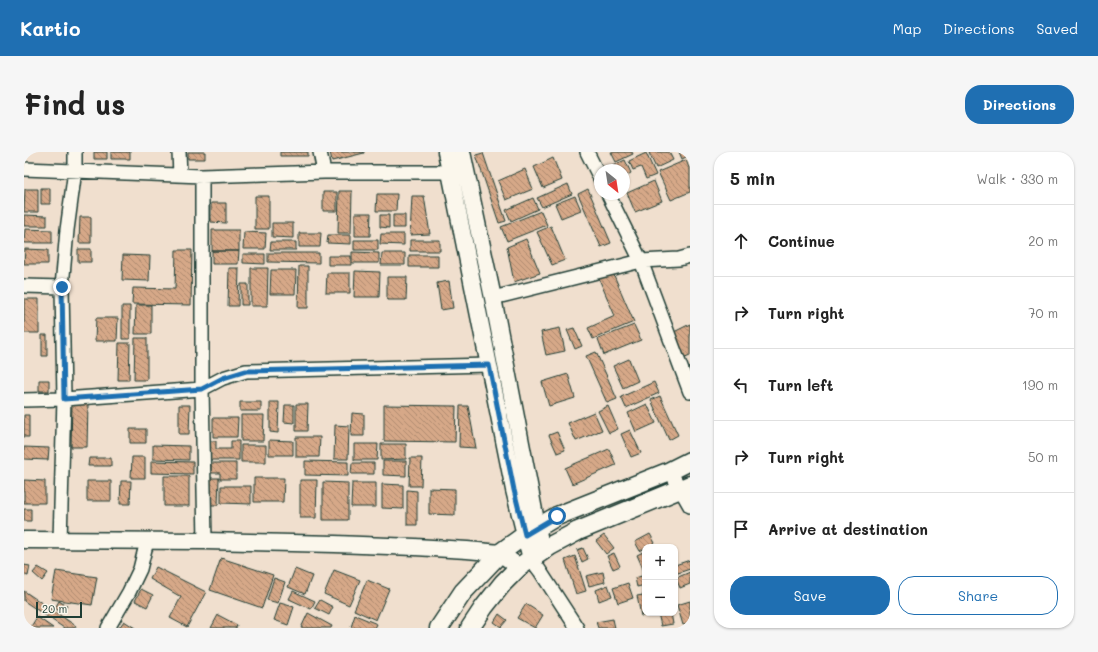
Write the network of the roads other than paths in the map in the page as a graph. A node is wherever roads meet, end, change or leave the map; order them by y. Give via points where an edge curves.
1 (75, 152) edge
2 (179, 152) edge
3 (320, 152) edge
4 (446, 152) edge
5 (462, 152) edge
6 (588, 152) edge
7 (594, 165) edge
8 (24, 169) edge
9 (75, 170) junction
10 (324, 172) junction
11 (450, 172) junction
12 (180, 175) junction
13 (202, 176) junction
14 (611, 200) edge
15 (690, 256) edge
16 (641, 261) junction
17 (24, 286) edge
18 (62, 287) junction
19 (493, 298) junction
20 (489, 365) junction
21 (202, 389) junction
22 (690, 392) edge
23 (64, 399) junction
24 (24, 400) edge
25 (690, 461) edge
26 (670, 470) junction
27 (685, 487) edge
28 (690, 506) edge
29 (531, 531) junction
30 (24, 540) edge
31 (60, 541) junction
32 (147, 541) junction
33 (205, 541) junction
34 (500, 553) junction
35 (533, 562) junction
36 (108, 628) edge
37 (439, 628) edge
38 (470, 628) edge
39 (577, 628) edge

1 - 9 street
2 - 12 street
3 - 10 street
4 - 11 street
5 - 19 street
6 - 7 street
8 - 9 street
9 - 12 street
9 - 18 street via 66,230
10 - 11 street
10 - 13 street
11 - 20 street
12 - 13 street
13 - 21 street
14 - 16 street
15 - 16 street
16 - 19 street
16 - 22 street
17 - 18 street
18 - 23 street
19 - 29 street
20 - 21 street via 246,371 223,378
20 - 29 street via 514,490
21 - 23 street
21 - 33 street
23 - 24 street
23 - 31 street
25 - 26 main road
26 - 27 street
26 - 29 main road via 557,516
27 - 28 street
27 - 35 main road via 578,531 550,546
29 - 34 main road
29 - 35 street
30 - 31 street
31 - 32 street
32 - 33 street
32 - 36 street via 140,569
33 - 34 street via 415,547
34 - 35 street
34 - 37 main road via 463,592
35 - 38 main road via 503,582
35 - 39 street

